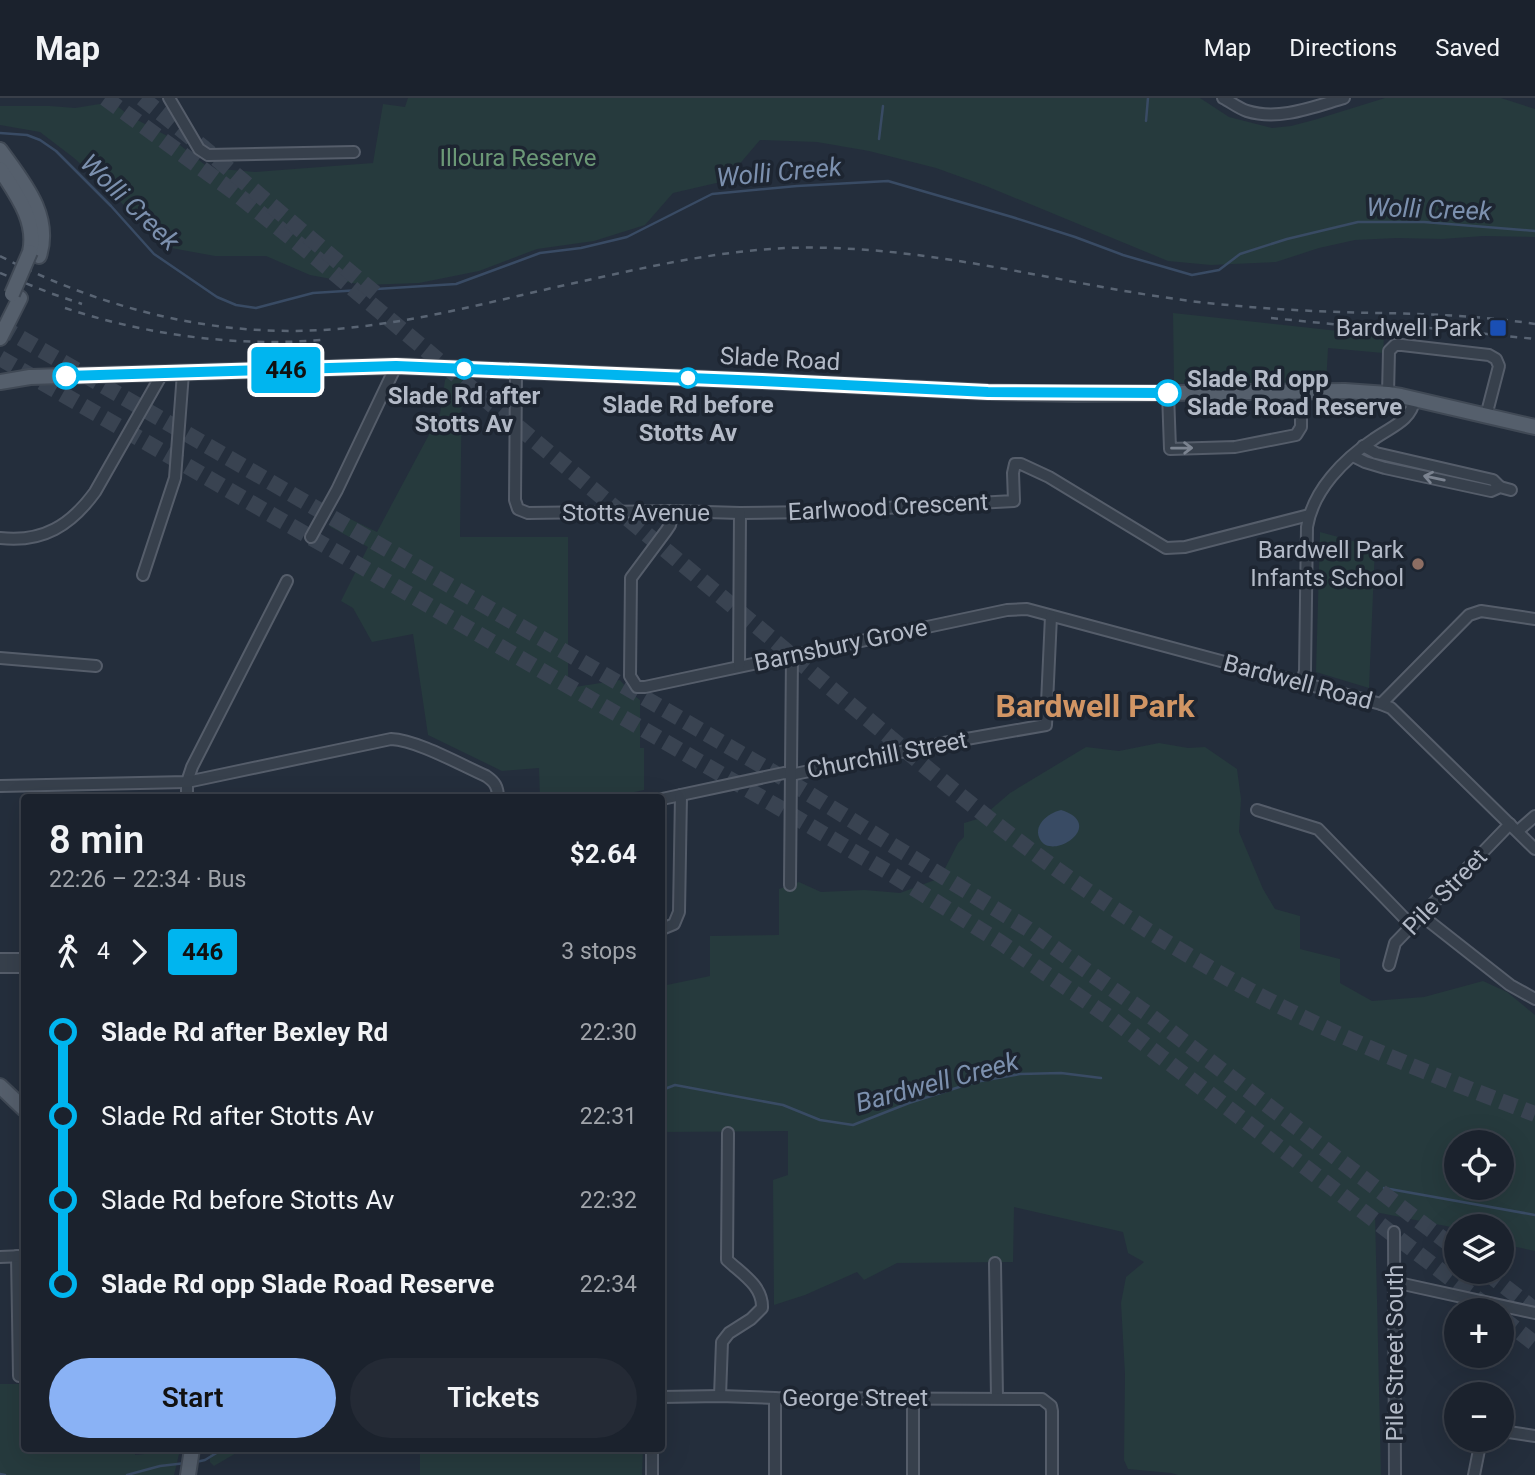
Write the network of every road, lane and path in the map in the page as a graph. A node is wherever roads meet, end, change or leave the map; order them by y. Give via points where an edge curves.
1 (169, 98) edge
2 (1223, 98) edge
3 (1344, 98) edge
4 (0, 150) edge
5 (354, 152) dead end
6 (6, 176) edge
7 (16, 296) junction
8 (0, 319) edge
9 (0, 338) edge
10 (396, 366) junction
11 (516, 371) junction
12 (0, 373) edge
13 (183, 373) junction
14 (162, 374) junction
15 (20, 378) junction
16 (0, 382) edge
17 (1301, 392) junction
18 (1168, 393) junction
19 (1388, 394) junction
20 (1415, 399) junction
21 (1486, 416) junction
22 (1535, 427) edge
23 (1363, 446) junction
24 (1353, 456) junction
25 (673, 511) junction
26 (740, 513) junction
27 (1309, 515) junction
28 (311, 537) dead end
29 (0, 538) edge
30 (143, 575) dead end
31 (286, 581) dead end
32 (1051, 616) junction
33 (1535, 619) edge
34 (792, 655) junction
35 (0, 658) edge
36 (96, 666) dead end
37 (739, 666) junction
38 (1302, 682) junction
39 (1381, 704) junction
40 (790, 774) junction
41 (187, 782) junction
42 (0, 786) edge
43 (61, 786) junction
44 (61, 794) edge
45 (187, 794) edge
46 (498, 794) edge
47 (681, 795) junction
48 (665, 798) edge
49 (1257, 810) dead end
50 (1535, 816) edge
51 (1514, 828) junction
52 (1535, 849) edge
53 (790, 885) dead end
54 (1421, 915) junction
55 (1412, 926) junction
56 (665, 928) edge
57 (21, 959) edge
58 (0, 960) edge
59 (1389, 965) dead end
60 (0, 967) edge
61 (21, 967) edge
62 (1535, 999) edge
63 (0, 1086) edge
64 (21, 1106) edge
65 (728, 1133) dead end
66 (1394, 1232) dead end
67 (21, 1256) edge
68 (0, 1257) edge
69 (995, 1263) dead end
70 (1395, 1282) junction
71 (1535, 1313) edge
72 (19, 1376) dead end
73 (720, 1396) junction
74 (665, 1397) edge
75 (775, 1398) junction
76 (913, 1398) junction
77 (997, 1398) junction
78 (1514, 1433) edge
79 (1535, 1436) edge
80 (192, 1452) edge
81 (652, 1452) edge
82 (1479, 1452) edge
83 (188, 1475) edge
84 (652, 1475) edge
85 (775, 1475) edge
86 (913, 1475) edge
87 (1052, 1475) edge
88 (1395, 1475) edge
89 (1474, 1475) edge

1 - 5 street via 199,149 208,155
2 - 3 street via 1246,111 1268,115 1293,113
4 - 6 main road
6 - 7 main road via 31,196 43,234
7 - 8 main road
7 - 9 main road
10 - 11 main road, Slade Road
10 - 13 main road, Slade Road
10 - 28 street
11 - 18 main road, Slade Road via 988,392
11 - 25 street, Stotts Avenue via 518,509 528,513
12 - 15 main road, Slade Road
13 - 14 main road, Slade Road
13 - 30 street via 176,478
14 - 15 main road, Slade Road
14 - 29 street via 83,508 42,535
15 - 16 main road, Slade Road
17 - 18 main road, Slade Road
18 -> 17 street via 1170,449 1235,447 1296,435 1301,429
17 - 19 main road, Slade Road
19 - 20 main road, Slade Road
19 - 21 street via 1389,351 1395,345 1489,355 1499,366
20 - 21 main road, Slade Road
20 - 23 street via 1406,417
21 - 22 main road, Slade Road
23 - 24 street
23 -> 24 street via 1493,480 1505,489 1491,491 1385,468
24 - 27 street via 1325,485
25 - 26 street, Stotts Avenue
25 - 37 street, Barnsbury Grove via 666,531 631,578 630,676 637,687 645,687
26 - 27 street, Earlwood Crescent via 1014,501 1014,464 1021,464 1166,548
26 - 37 street, Stotts Avenue
27 - 38 street
31 - 41 street
32 - 34 street, Barnsbury Grove via 1017,609
32 - 38 street, Bardwell Road
32 - 40 street, Churchill Street via 1046,725
33 - 39 street via 1481,611 1469,615
34 - 37 street, Barnsbury Grove
34 - 40 street
35 - 36 street
38 - 39 street, Bardwell Road
39 - 51 street, Bardwell Road via 1398,713
40 - 47 street, Churchill Street
40 - 53 street
41 - 43 street
41 - 45 street
41 - 46 street via 391,739 415,744 486,776
42 - 43 street
43 - 44 street
47 - 48 street, Churchill Street
47 - 56 street via 679,912 674,923
49 - 55 street via 1318,829
50 - 51 street, Pile Street
51 - 52 street, Bardwell Road
51 - 54 street, Pile Street
54 - 55 street, Pile Street
54 - 62 street via 1510,985
55 - 59 street, Pile Street via 1395,943
57 - 58 street
60 - 61 street
63 - 64 main road
65 - 73 street via 727,1260 756,1285 762,1308 722,1342
66 - 70 street, Pile Street South
67 - 68 street
67 - 72 street
69 - 77 street
70 - 71 street
70 - 88 street, Pile Street South
73 - 74 street, George Street
73 - 75 street, George Street
75 - 76 street, George Street
75 - 85 street
76 - 77 street, George Street
76 - 86 street
77 - 87 street, George Street via 1048,1401
78 - 79 street
80 - 83 main road
81 - 84 street
82 - 89 street

